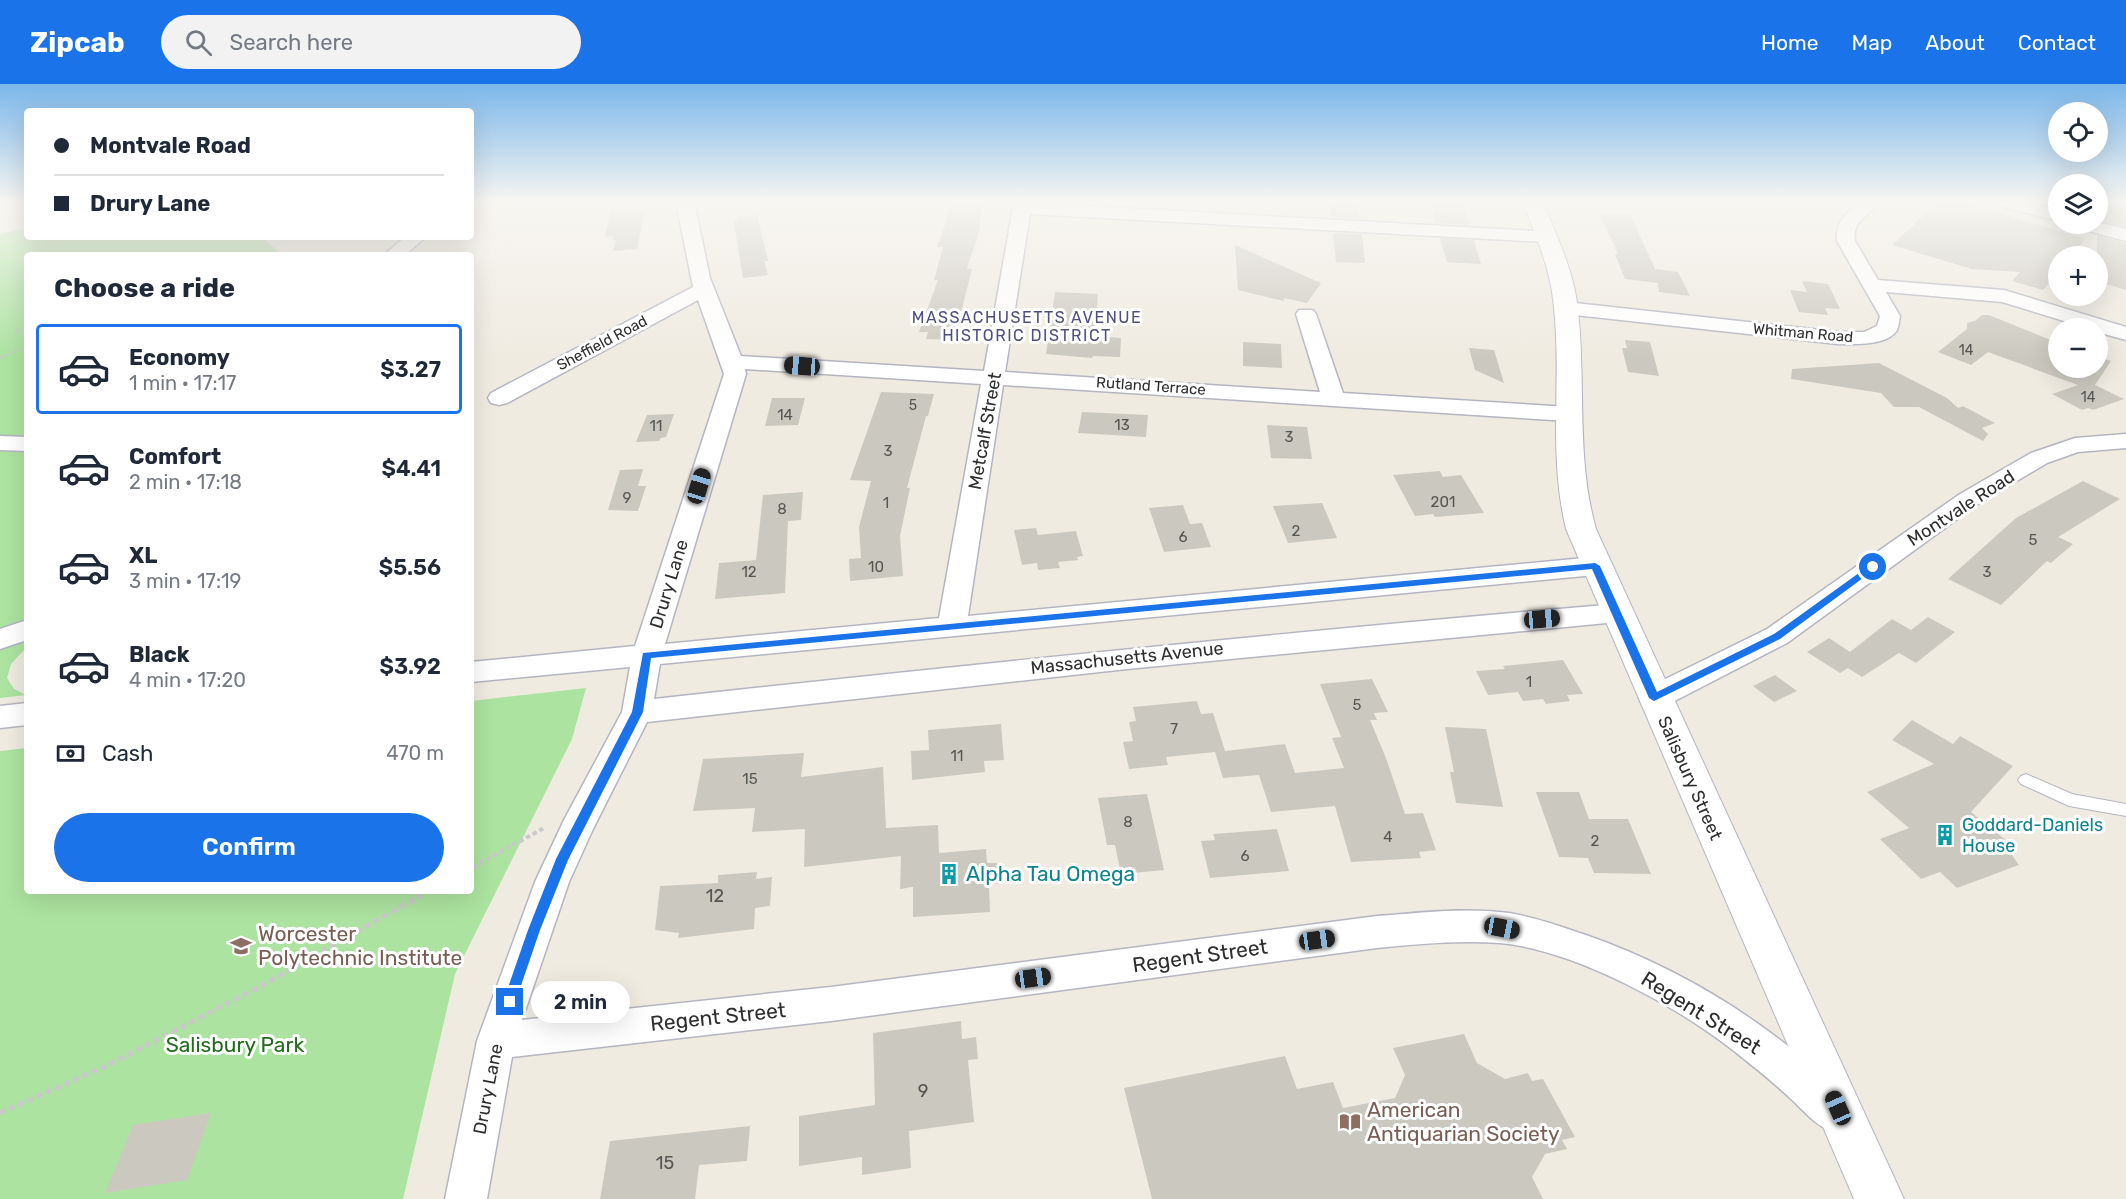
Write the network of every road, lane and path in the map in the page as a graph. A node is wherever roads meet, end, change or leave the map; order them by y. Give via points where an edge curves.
1 (696, 254) edge
2 (1015, 254) edge
3 (1553, 254) edge
4 (1854, 254) edge
5 (1872, 285) junction
6 (704, 289) junction
7 (1566, 308) junction
8 (1306, 314) dead end
9 (24, 329) edge
10 (16, 331) dead end
11 (2126, 334) edge
12 (24, 348) edge
13 (0, 358) edge
14 (732, 362) junction
15 (995, 377) junction
16 (499, 398) dead end
17 (1334, 398) junction
18 (1569, 414) junction
19 (2126, 441) edge
20 (0, 443) edge
21 (24, 444) edge
22 (1595, 566) junction
23 (1617, 613) junction
24 (952, 625) junction
25 (24, 631) edge
26 (0, 639) edge
27 (647, 655) junction
28 (474, 672) edge
29 (1654, 698) junction
30 (637, 712) junction
31 (24, 714) edge
32 (0, 717) edge
33 (2026, 780) dead end
34 (2126, 810) edge
35 (576, 830) junction
36 (474, 866) edge
37 (424, 894) edge
38 (496, 1041) junction
39 (0, 1113) edge
40 (1847, 1128) junction
41 (466, 1199) edge
42 (1879, 1199) edge

1 - 6 street, Drury Lane
2 - 15 street, Metcalf Street
3 - 7 main road, Salisbury Street
4 - 5 street, Whitman Road
5 - 7 street, Whitman Road via 1890,321 1887,330 1867,338
5 - 11 street via 2004,296
6 - 14 street, Drury Lane
6 - 16 street, Sheffield Road
7 - 18 main road, Salisbury Street
8 - 17 street
9 - 10 path
12 - 13 path
14 - 15 street, Rutland Terrace
14 - 27 street, Drury Lane via 735,374
15 - 17 street, Rutland Terrace
15 - 24 street, Metcalf Street
17 - 18 street, Rutland Terrace
18 - 22 main road, Salisbury Street via 1575,512
19 - 29 street, Montvale Road via 2075,445 2039,458 1969,499 1777,636
20 - 21 street
22 - 23 main road, Salisbury Street
22 - 24 street
23 - 29 main road, Salisbury Street
23 - 30 street, Massachusetts Avenue via 957,675
24 - 27 street
25 - 26 street
27 - 28 street
27 - 30 street, Drury Lane
29 - 40 main road, Salisbury Street
30 - 35 street, Drury Lane
31 - 32 street
33 - 34 lane via 2069,800
35 - 36 path via 545,827
35 - 38 street, Drury Lane via 534,930
37 - 39 path via 261,986 106,1066
38 - 40 street, Regent Street via 831,1004 1377,932 1460,926 1502,928 1578,948 1674,992 1788,1070
38 - 41 street, Drury Lane
40 - 42 main road, Salisbury Street

